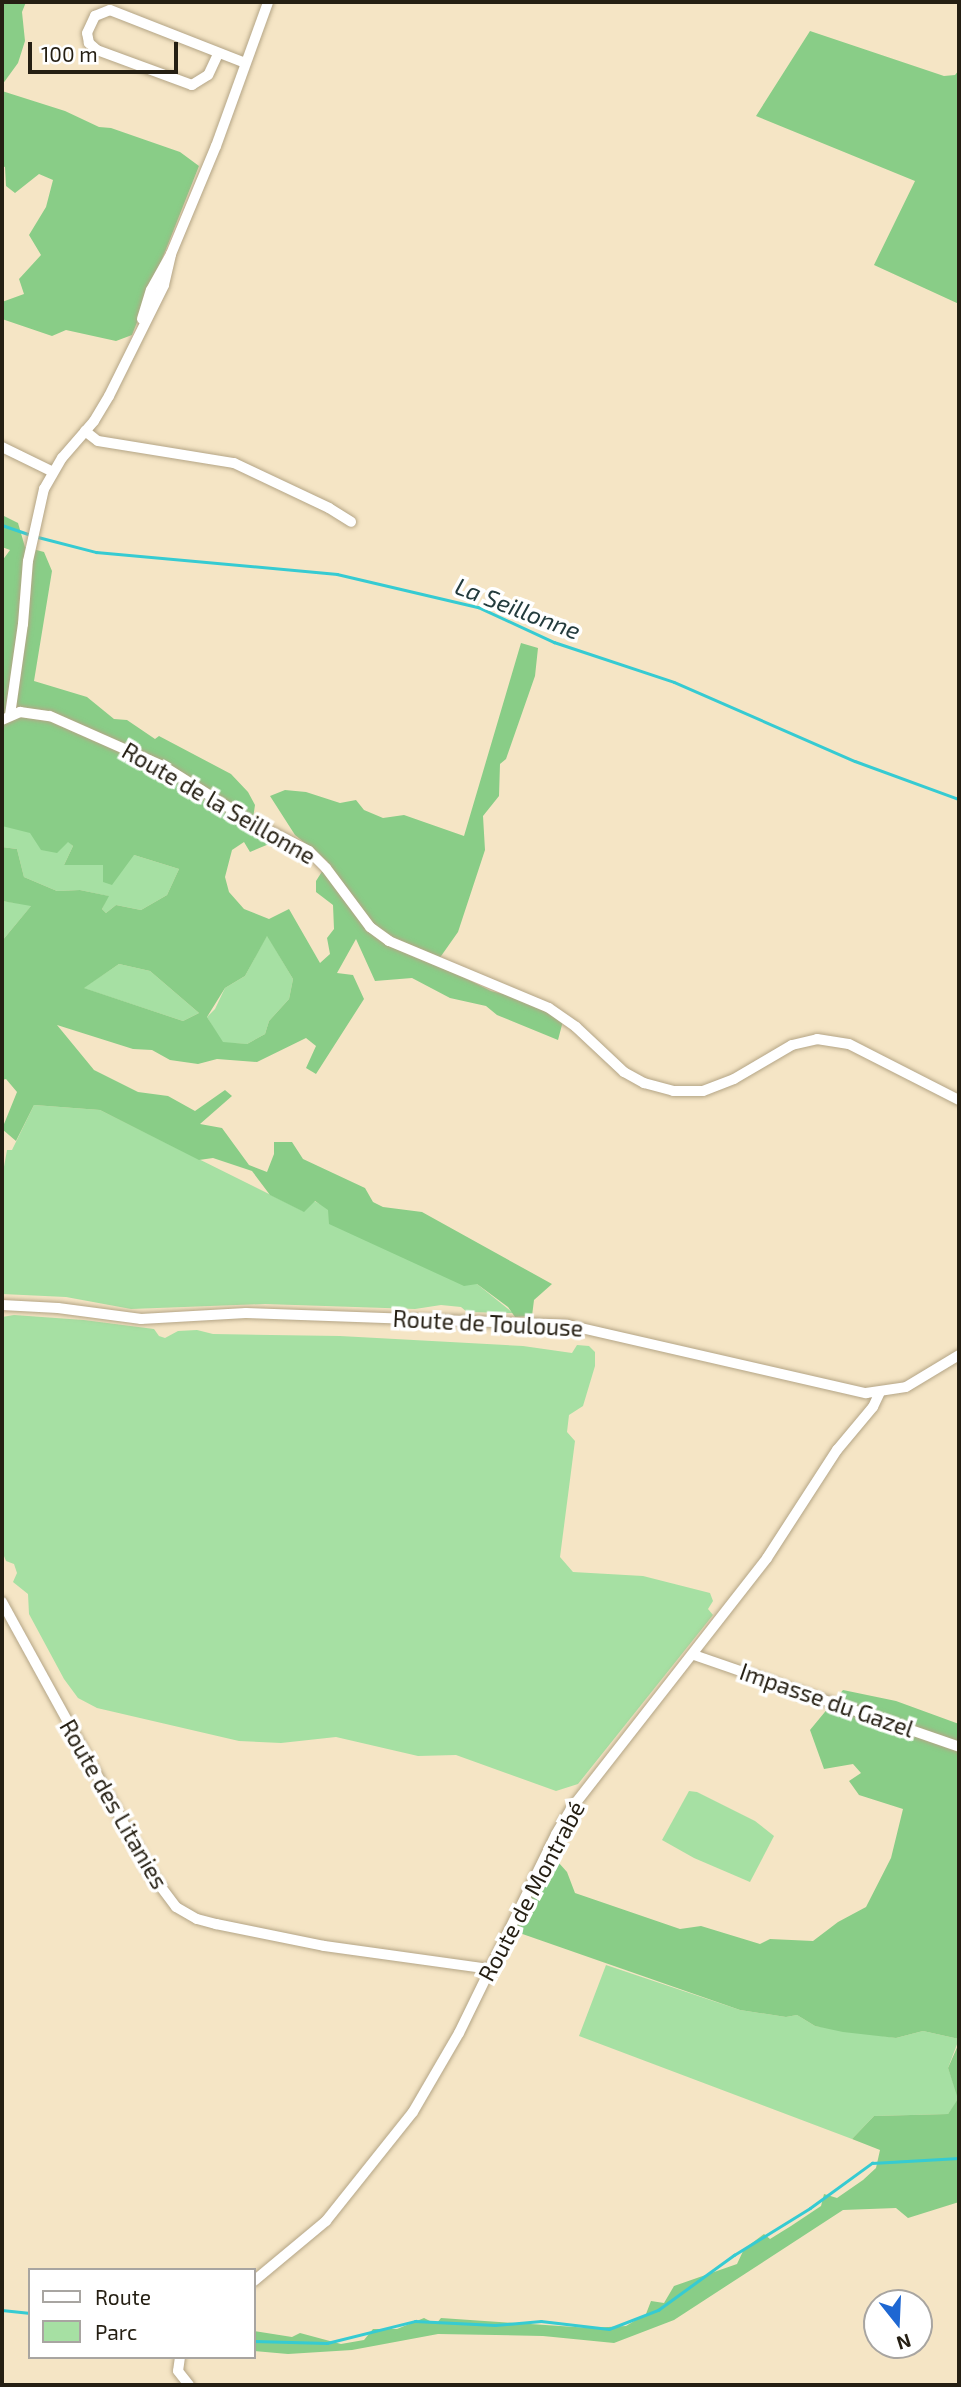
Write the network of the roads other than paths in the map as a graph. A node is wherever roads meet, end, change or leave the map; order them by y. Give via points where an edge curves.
1 (268, 2) edge
2 (218, 54) junction
3 (245, 63) junction
4 (85, 431) junction
5 (2, 447) edge
6 (53, 472) junction
7 (351, 522) dead end
8 (6, 718) edge
9 (959, 1100) edge
10 (2, 1305) edge
11 (959, 1355) edge
12 (880, 1392) junction
13 (2, 1602) edge
14 (694, 1655) junction
15 (959, 1746) edge
16 (489, 1969) junction
17 (256, 2278) edge
18 (180, 2359) edge
19 (189, 2385) edge

1 - 3 street
2 - 2 street via 110,10 95,16 88,33 89,43 97,50 192,85 208,75
2 - 3 street
3 - 4 street via 172,254 151,290 138,333 109,396
4 - 6 street
4 - 7 street via 98,441 234,463
5 - 6 street
6 - 8 street via 40,502 31,547
8 - 9 street, Route de la Seillonne via 20,712 42,714 163,766 319,860 378,934 549,1008 624,1072 644,1083 673,1091 703,1091 792,1045 817,1039 849,1044
10 - 12 street, Route de Toulouse via 141,1319 246,1313 568,1325 851,1391
11 - 12 street, Route de Toulouse via 906,1387
12 - 14 street, Route de Montrabé via 767,1558
13 - 16 street, Route des Litanies via 152,1875 176,1907 197,1919 324,1946
14 - 15 street, Impasse du Gazel
14 - 16 street, Route de Montrabé via 571,1809
16 - 17 street, Route de Montrabé via 437,2075 379,2156 326,2221
18 - 19 street via 178,2371

